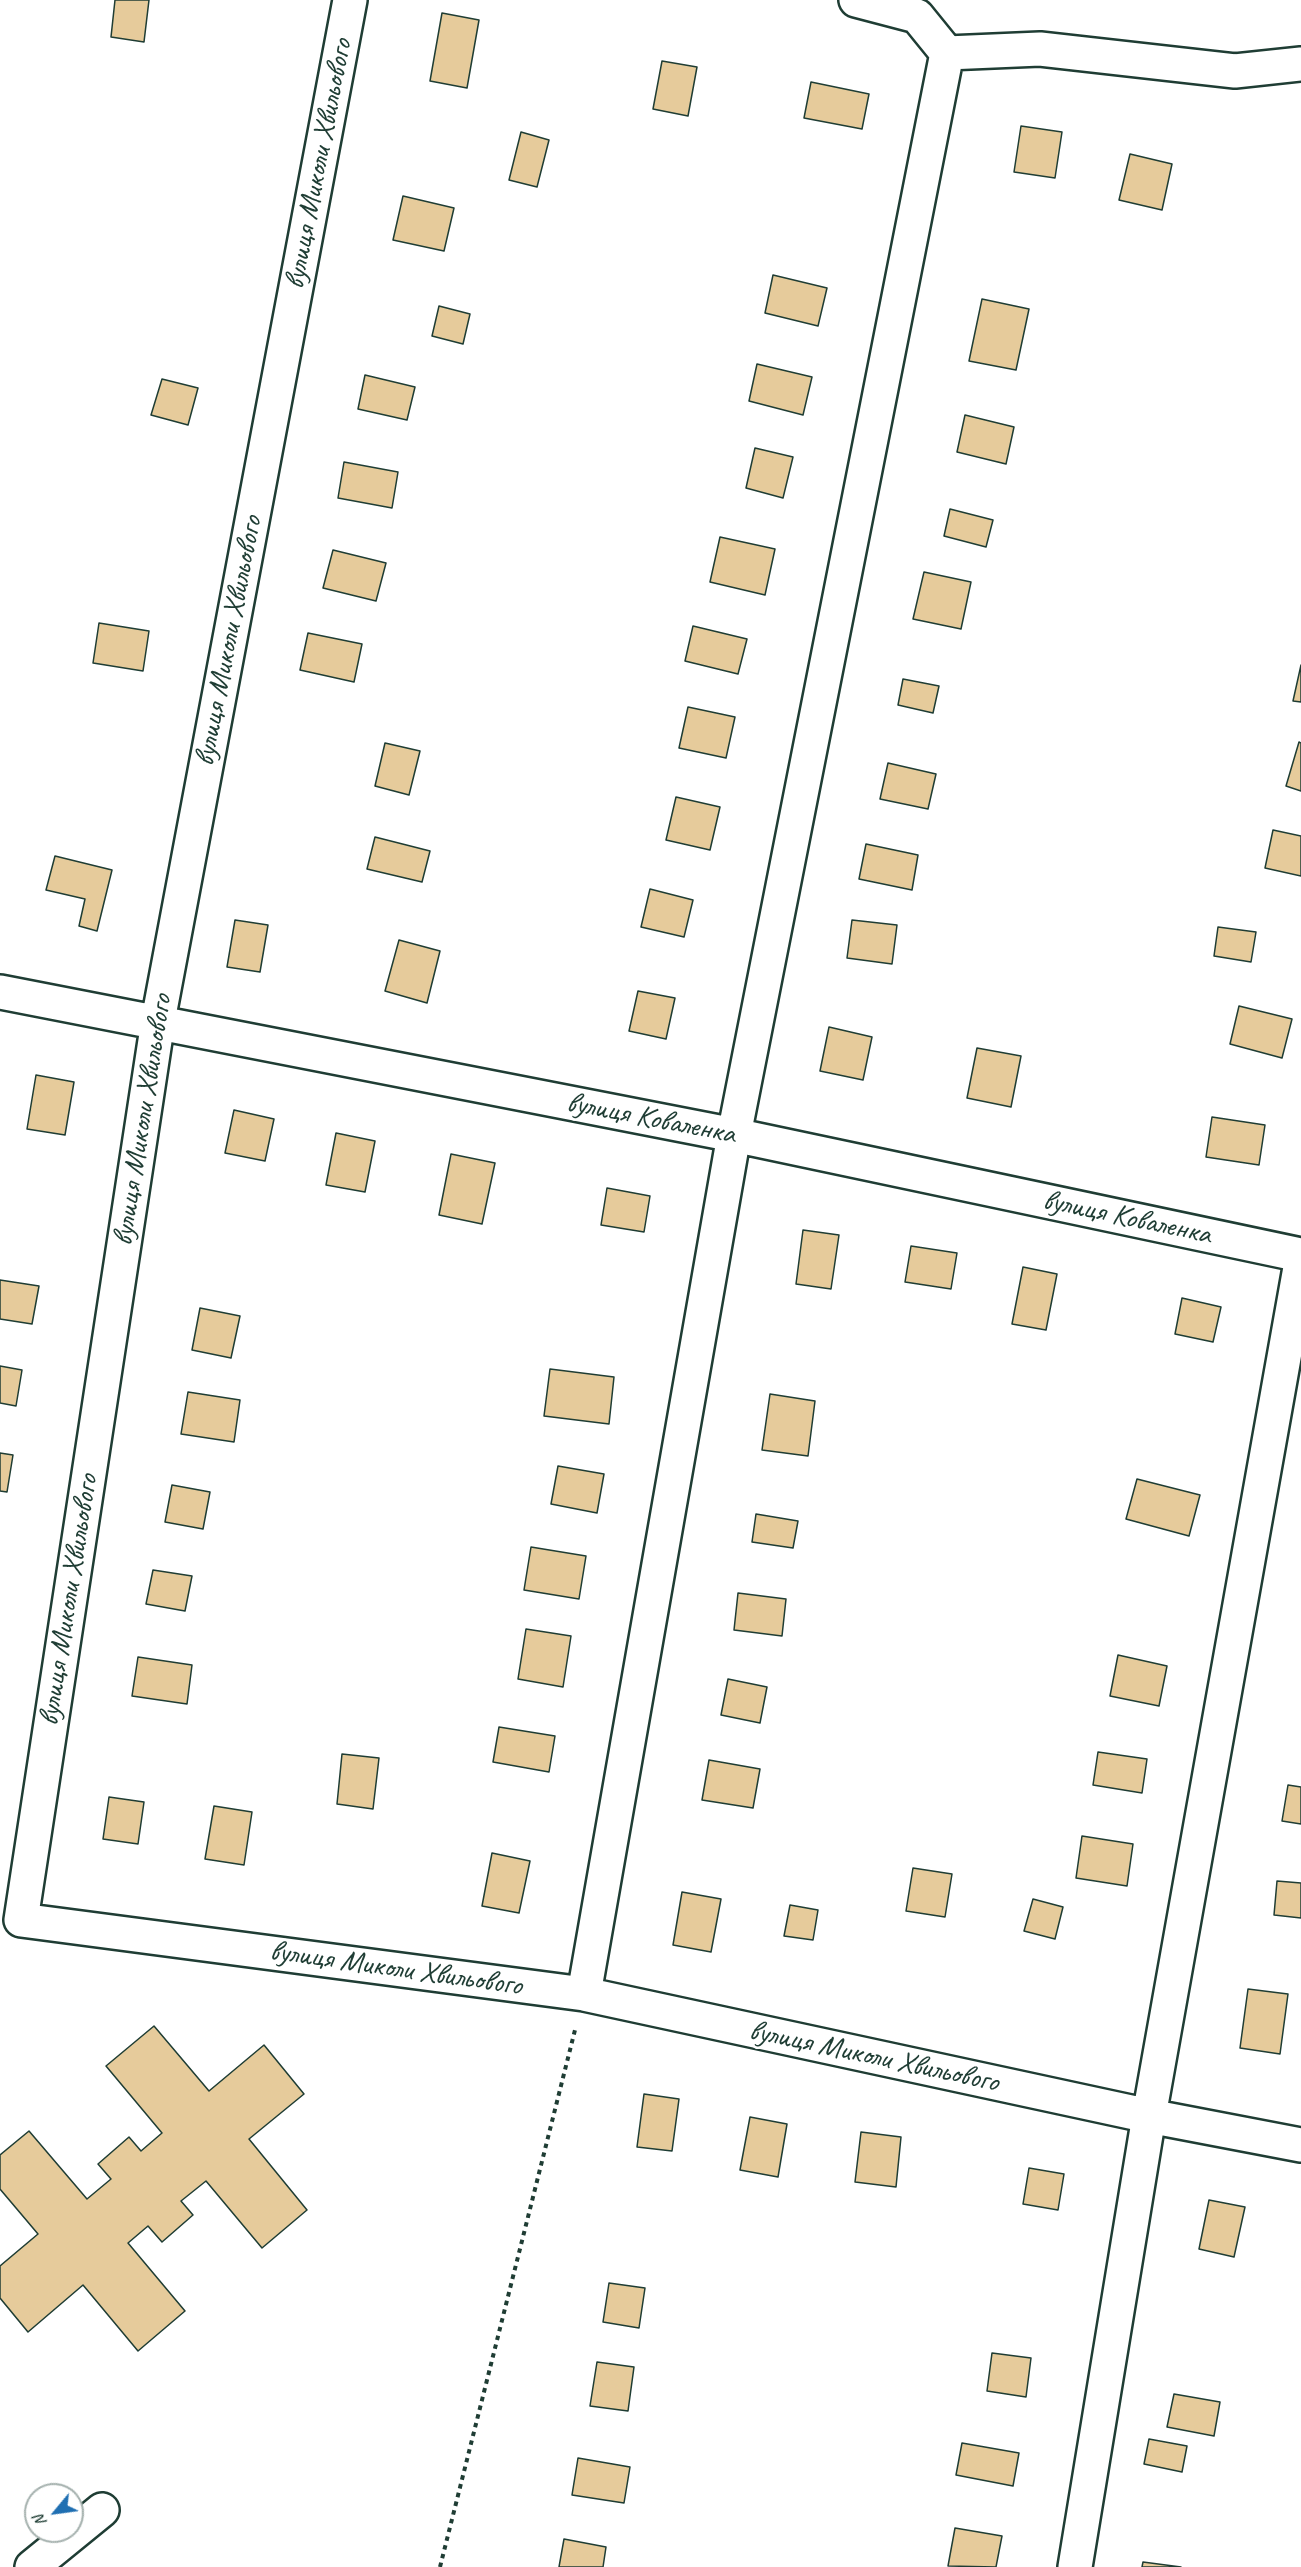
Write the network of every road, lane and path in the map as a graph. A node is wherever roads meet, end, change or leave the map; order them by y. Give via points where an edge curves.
1 (350, 0) edge
2 (855, 0) edge
3 (947, 53) junction
4 (1301, 64) edge
5 (0, 992) edge
6 (158, 1021) junction
7 (734, 1135) junction
8 (1301, 1254) edge
9 (1301, 1262) edge
10 (584, 1994) junction
11 (1149, 2116) junction
12 (1301, 2145) edge
13 (102, 2510) dead end
14 (32, 2567) edge
15 (440, 2567) edge
16 (1075, 2567) edge

1 - 6 street, вулиця Миколи Хвильового
2 - 3 street via 917,16
3 - 4 street via 1040,49 1235,71
3 - 7 street
5 - 6 street, вулиця Коваленка
6 - 7 street, вулиця Коваленка
6 - 10 street, вулиця Миколи Хвильового via 21,1920
7 - 8 street, вулиця Коваленка
7 - 10 street
9 - 11 street
10 - 11 street, вулиця Миколи Хвильового
10 - 15 path
11 - 12 street, вулиця Миколи Хвильового
11 - 16 street
13 - 14 street

